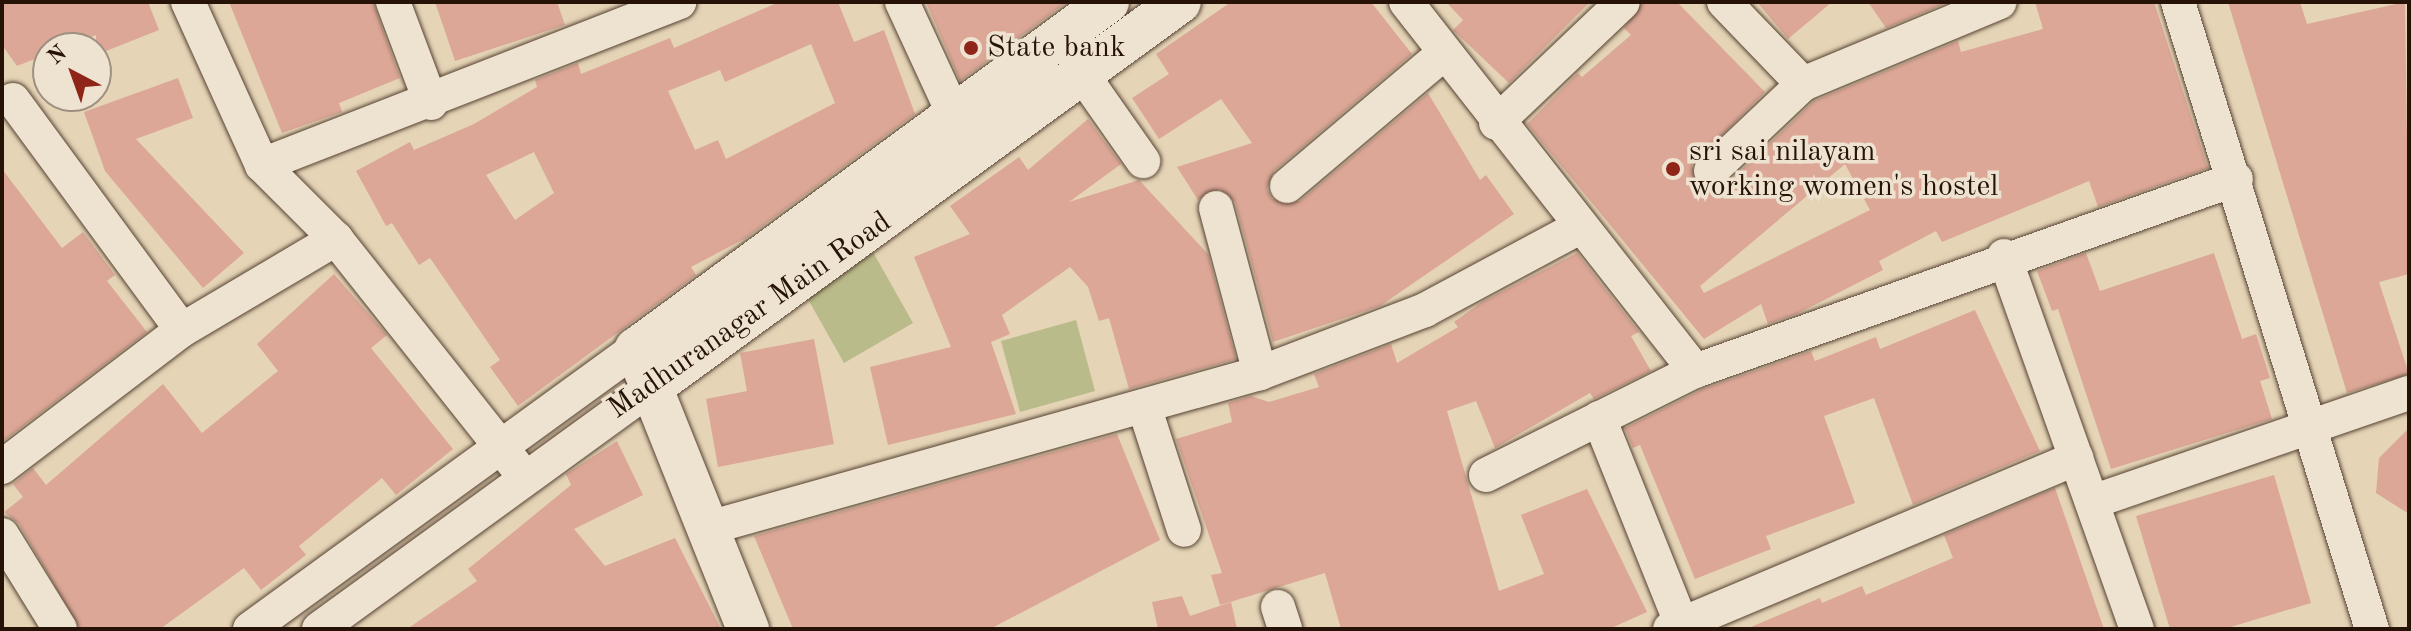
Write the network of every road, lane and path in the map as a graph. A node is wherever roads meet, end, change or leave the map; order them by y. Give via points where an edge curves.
1 (188, 2) edge
2 (393, 2) edge
3 (902, 2) edge
4 (1108, 2) edge
5 (1180, 2) edge
6 (1406, 2) edge
7 (1623, 2) edge
8 (1724, 2) edge
9 (2000, 2) edge
10 (2178, 2) edge
11 (659, 6) edge
12 (1443, 54) junction
13 (1084, 77) junction
14 (1803, 84) junction
15 (13, 100) dead end
16 (431, 103) junction
17 (954, 115) junction
18 (1496, 123) junction
19 (973, 157) junction
20 (1143, 161) dead end
21 (262, 165) junction
22 (1711, 171) dead end
23 (2236, 179) junction
24 (1287, 186) dead end
25 (1216, 208) dead end
26 (1580, 227) junction
27 (336, 239) junction
28 (2004, 256) junction
29 (182, 330) junction
30 (645, 368) junction
31 (1695, 371) junction
32 (1260, 373) junction
33 (2409, 393) edge
34 (1144, 406) junction
35 (1599, 418) junction
36 (2313, 428) junction
37 (500, 446) junction
38 (2076, 458) junction
39 (2, 467) edge
40 (523, 475) junction
41 (1486, 475) dead end
42 (2092, 502) junction
43 (708, 528) junction
44 (1184, 530) dead end
45 (2, 535) edge
46 (297, 596) junction
47 (1676, 627) edge
48 (60, 629) edge
49 (250, 629) edge
50 (321, 629) edge
51 (748, 629) edge
52 (2137, 629) edge
53 (2372, 629) edge

1 - 21 street
2 - 16 street
3 - 17 street
4 - 17 street, Madhuranagar Main Road
5 - 13 street, Madhuranagar Main Road
6 - 12 street
7 - 18 street
8 - 14 street
9 - 14 street
10 - 23 street
11 - 16 street
12 - 18 street
12 - 24 street
13 - 19 street, Madhuranagar Main Road
13 - 20 street
14 - 22 street
15 - 29 street
16 - 21 street
17 - 19 street
17 - 30 street, Madhuranagar Main Road
18 - 26 street
19 - 30 street, Madhuranagar Main Road
21 - 27 street
23 - 28 street
23 - 36 street
25 - 32 street
26 - 31 street
26 - 32 street via 1425,310
27 - 29 street
27 - 37 street
28 - 31 street
28 - 38 street
29 - 39 street
30 - 37 street, Madhuranagar Main Road
30 - 40 street, Madhuranagar Main Road
30 - 43 street
31 - 35 street
32 - 34 street
33 - 36 street
34 - 43 street
34 - 44 street
35 - 41 street
35 - 47 street
36 - 42 street
36 - 53 street
37 - 40 street
37 - 46 street, Madhuranagar Main Road
38 - 42 street
38 - 47 street
40 - 50 street, Madhuranagar Main Road
42 - 52 street
43 - 51 street
45 - 48 street
46 - 49 street, Madhuranagar Main Road
46 - 50 street

